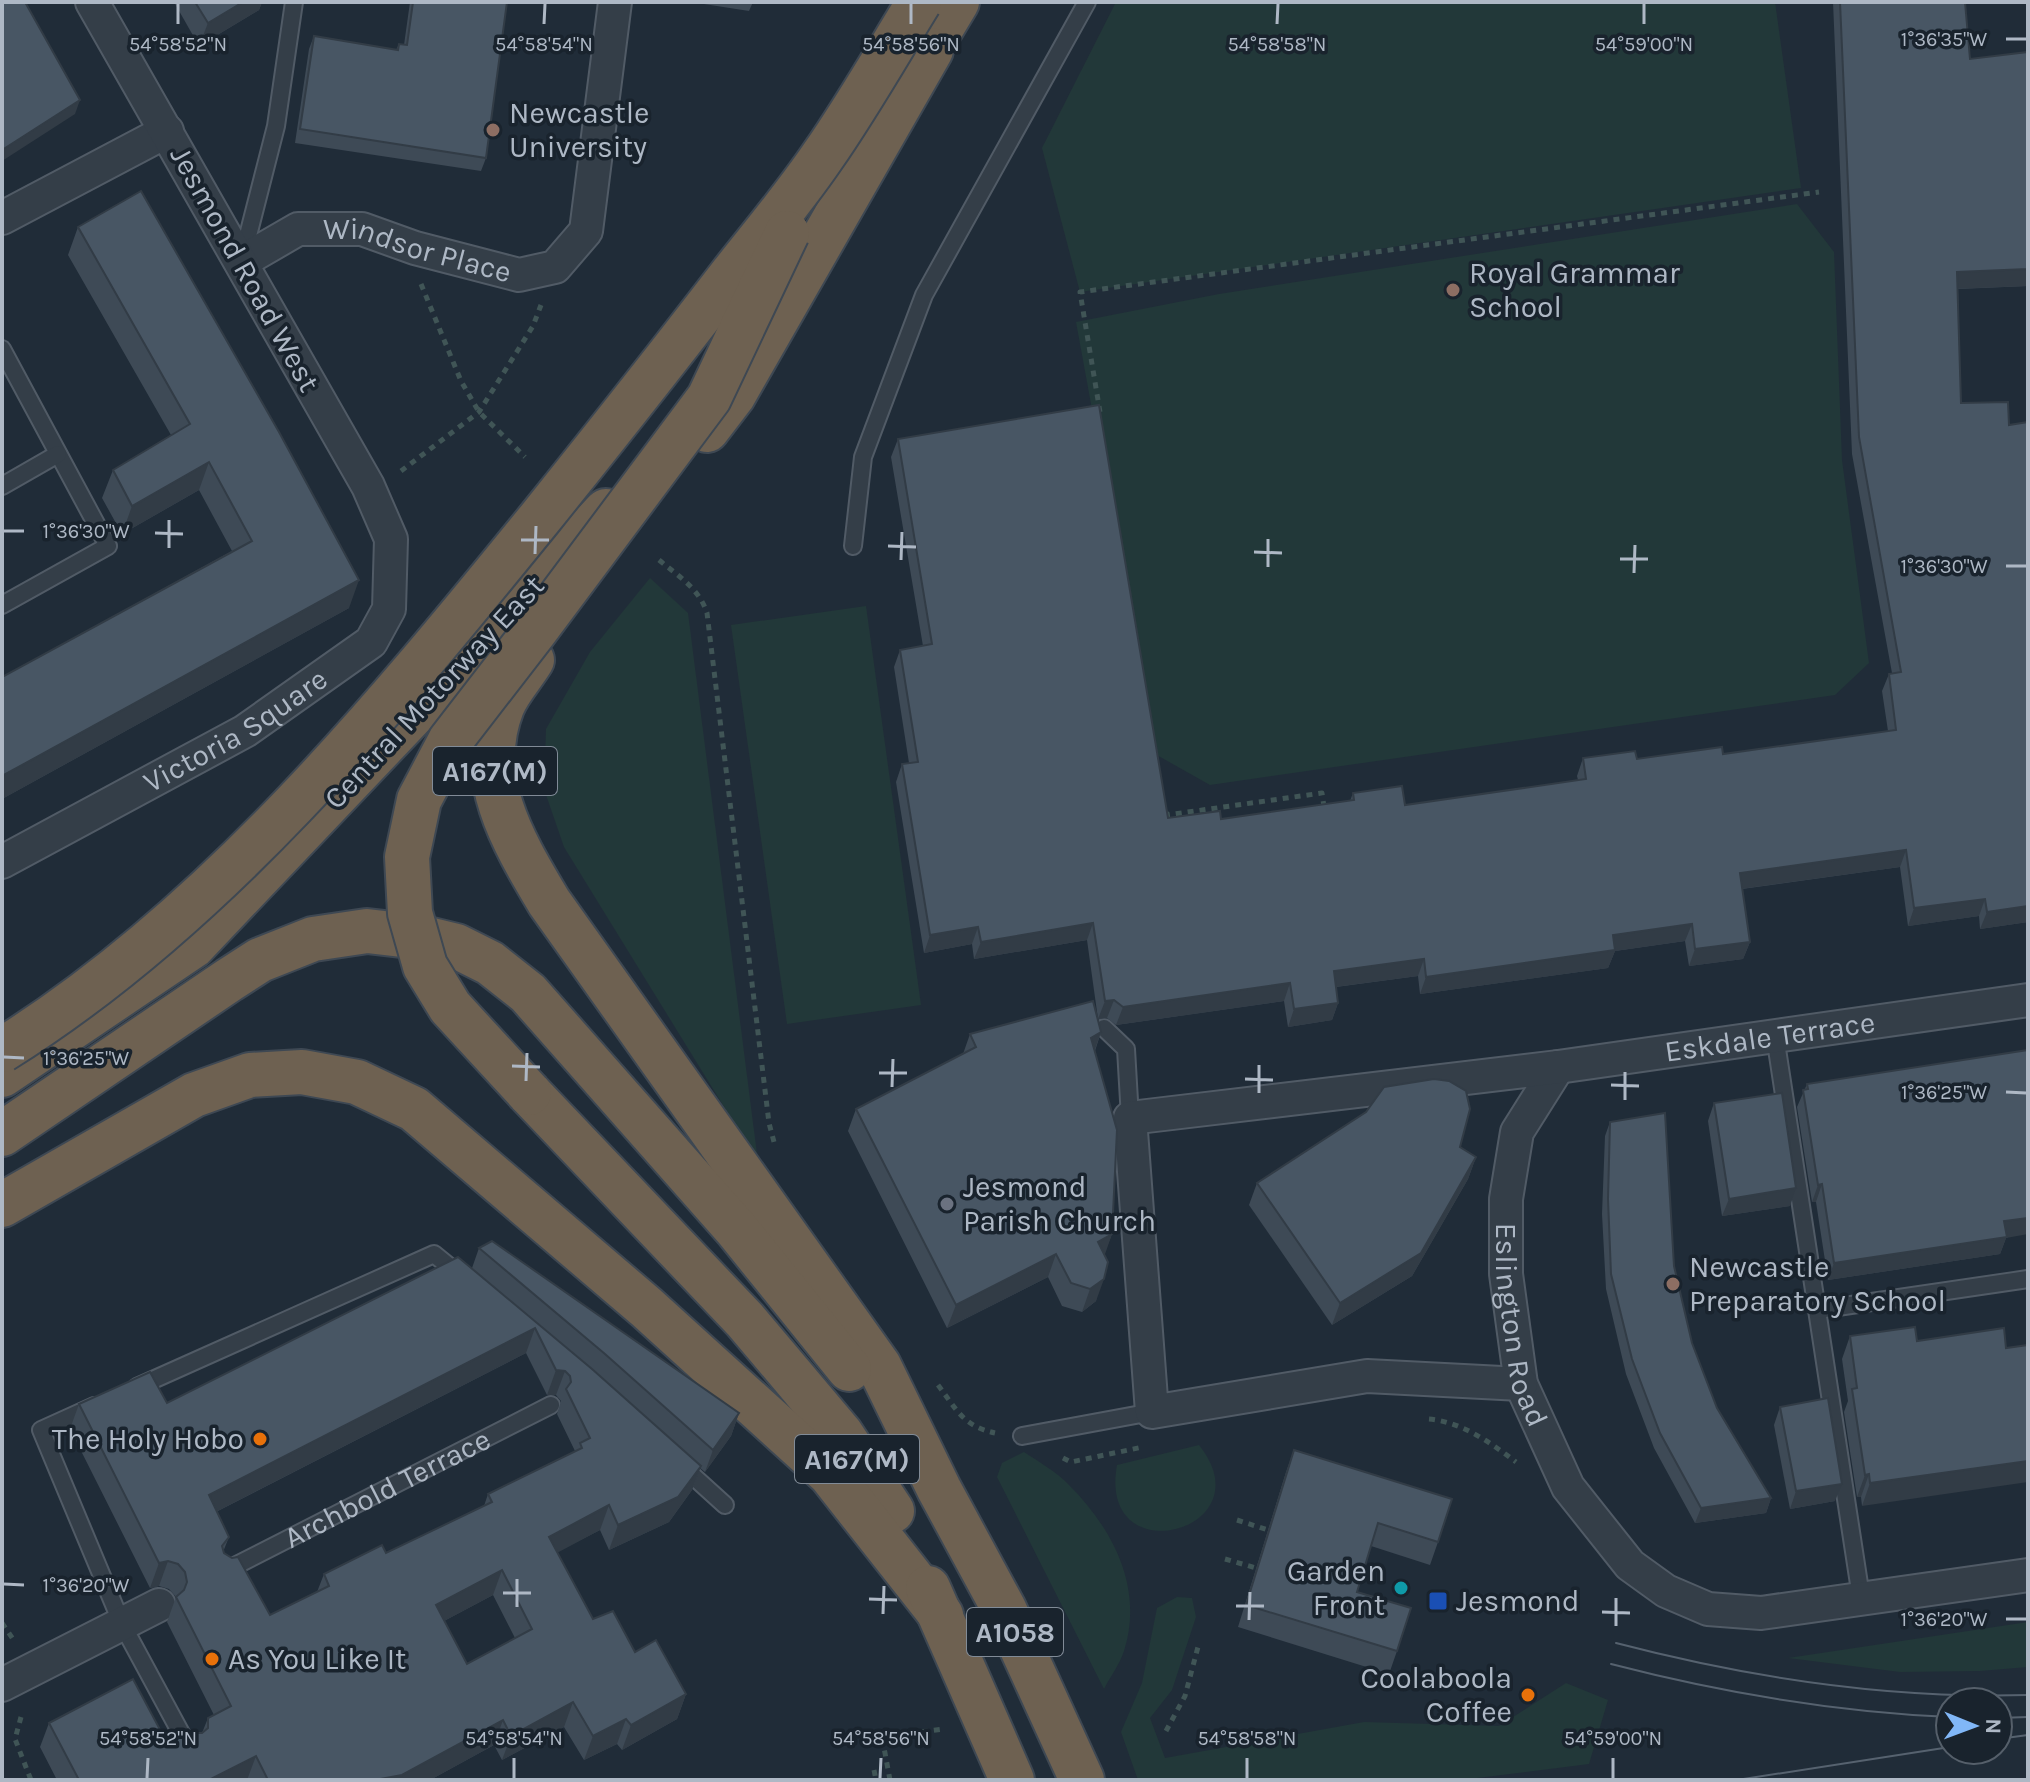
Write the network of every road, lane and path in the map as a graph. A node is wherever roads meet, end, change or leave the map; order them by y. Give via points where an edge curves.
1 (92, 2) edge
2 (294, 2) edge
3 (615, 2) edge
4 (919, 2) edge
5 (957, 2) edge
6 (1087, 2) edge
7 (931, 50) junction
8 (167, 131) junction
9 (822, 158) junction
10 (1819, 192) dead end
11 (2, 218) edge
12 (415, 248) junction
13 (241, 262) junction
14 (555, 267) junction
15 (2, 349) edge
16 (479, 412) junction
17 (1100, 415) edge
18 (58, 454) junction
19 (525, 457) dead end
20 (2, 486) edge
21 (368, 486) junction
22 (391, 539) joint
23 (853, 546) dead end
24 (659, 560) dead end
25 (2, 605) edge
26 (1164, 800) edge
27 (1326, 820) edge
28 (2, 862) edge
29 (2028, 1000) edge
30 (1104, 1028) edge
31 (1775, 1036) junction
32 (2, 1050) edge
33 (1558, 1067) junction
34 (2, 1075) edge
35 (1130, 1118) junction
36 (2, 1134) edge
37 (776, 1149) dead end
38 (2, 1205) edge
39 (2028, 1279) edge
40 (470, 1284) edge
41 (1817, 1310) junction
42 (937, 1384) dead end
43 (1521, 1384) junction
44 (551, 1405) edge
45 (1152, 1412) junction
46 (1022, 1436) junction
47 (669, 1455) edge
48 (1071, 1462) dead end
49 (939, 1489) junction
50 (725, 1505) dead end
51 (1237, 1520) dead end
52 (1268, 1530) edge
53 (1225, 1559) dead end
54 (1256, 1568) edge
55 (224, 1572) edge
56 (2028, 1575) edge
57 (1861, 1597) junction
58 (159, 1605) edge
59 (941, 1615) junction
60 (122, 1624) junction
61 (1199, 1643) dead end
62 (2, 1685) edge
63 (955, 1727) dead end
64 (1166, 1731) dead end
65 (189, 1748) edge
66 (874, 1770) dead end
67 (876, 1780) edge
68 (890, 1780) edge
69 (1012, 1780) edge
70 (1082, 1780) edge

1 - 8 street, Jesmond Road West
2 - 13 lane via 276,126
3 - 14 street, Windsor Place via 586,231
4 - 9 highway, Central Motorway East / A167(M), bridge
5 - 7 highway, Central Motorway East / A167(M)
6 - 23 lane via 924,295 863,457
7 - 34 highway, Central Motorway East / A167(M) via 628,488 193,946
7 - 49 highway, A167(M) via 733,396 546,640 502,706 493,745 497,798 521,857 879,1366
8 - 11 street
8 - 13 street, Jesmond Road West
9 - 32 highway, Central Motorway East / A167(M), bridge via 624,415 320,777 142,949
9 - 59 highway, A167(M), bridge via 709,398 450,741 419,800 407,857 410,913 425,966 450,1007 745,1320 841,1434 895,1515
10 - 17 path via 1080,292
12 - 13 street, Windsor Place via 362,229 298,229
12 - 14 street, Windsor Place via 519,275
12 - 16 path via 422,291
13 - 21 street, Jesmond Road West
14 - 16 path via 533,326
15 - 18 lane
16 - 19 path
16 - 21 path via 396,475
18 - 20 lane
18 - 25 lane via 108,546
21 - 22 street, Jesmond Road West
22 - 28 street, Victoria Square via 389,609 371,642 245,731
24 - 37 path via 692,587 707,613
26 - 27 path via 1167,815 1322,793
29 - 31 street, Eskdale Terrace
30 - 35 lane via 1126,1049
31 - 33 street, Eskdale Terrace
31 - 41 lane
33 - 35 street, Eskdale Terrace
33 - 43 street, Eslington Road via 1517,1132 1506,1199 1506,1274
35 - 45 street
36 - 49 highway, A167(M) via 260,960 313,939 367,931 456,946 490,963 528,993 737,1230
38 - 59 highway, A167(M) via 194,1095 250,1075 302,1072 357,1082 414,1109 646,1307 830,1474
39 - 41 lane
40 - 60 lane via 434,1254 41,1430
41 - 57 lane
42 - 46 path via 965,1421 993,1433
43 - 45 street via 1367,1376
43 - 57 street, Eslington Road via 1568,1487 1630,1565 1666,1591 1708,1609 1761,1613
44 - 55 lane, Archbold Terrace
45 - 46 lane
46 - 48 path
47 - 50 lane
49 - 70 highway, A1058 via 1004,1609
51 - 52 path
53 - 54 path
56 - 57 street, Eslington Road
58 - 60 street
59 - 69 highway, A1058
60 - 62 street
60 - 65 lane
61 - 64 path via 1185,1696
63 - 68 path via 882,1737
66 - 67 path

